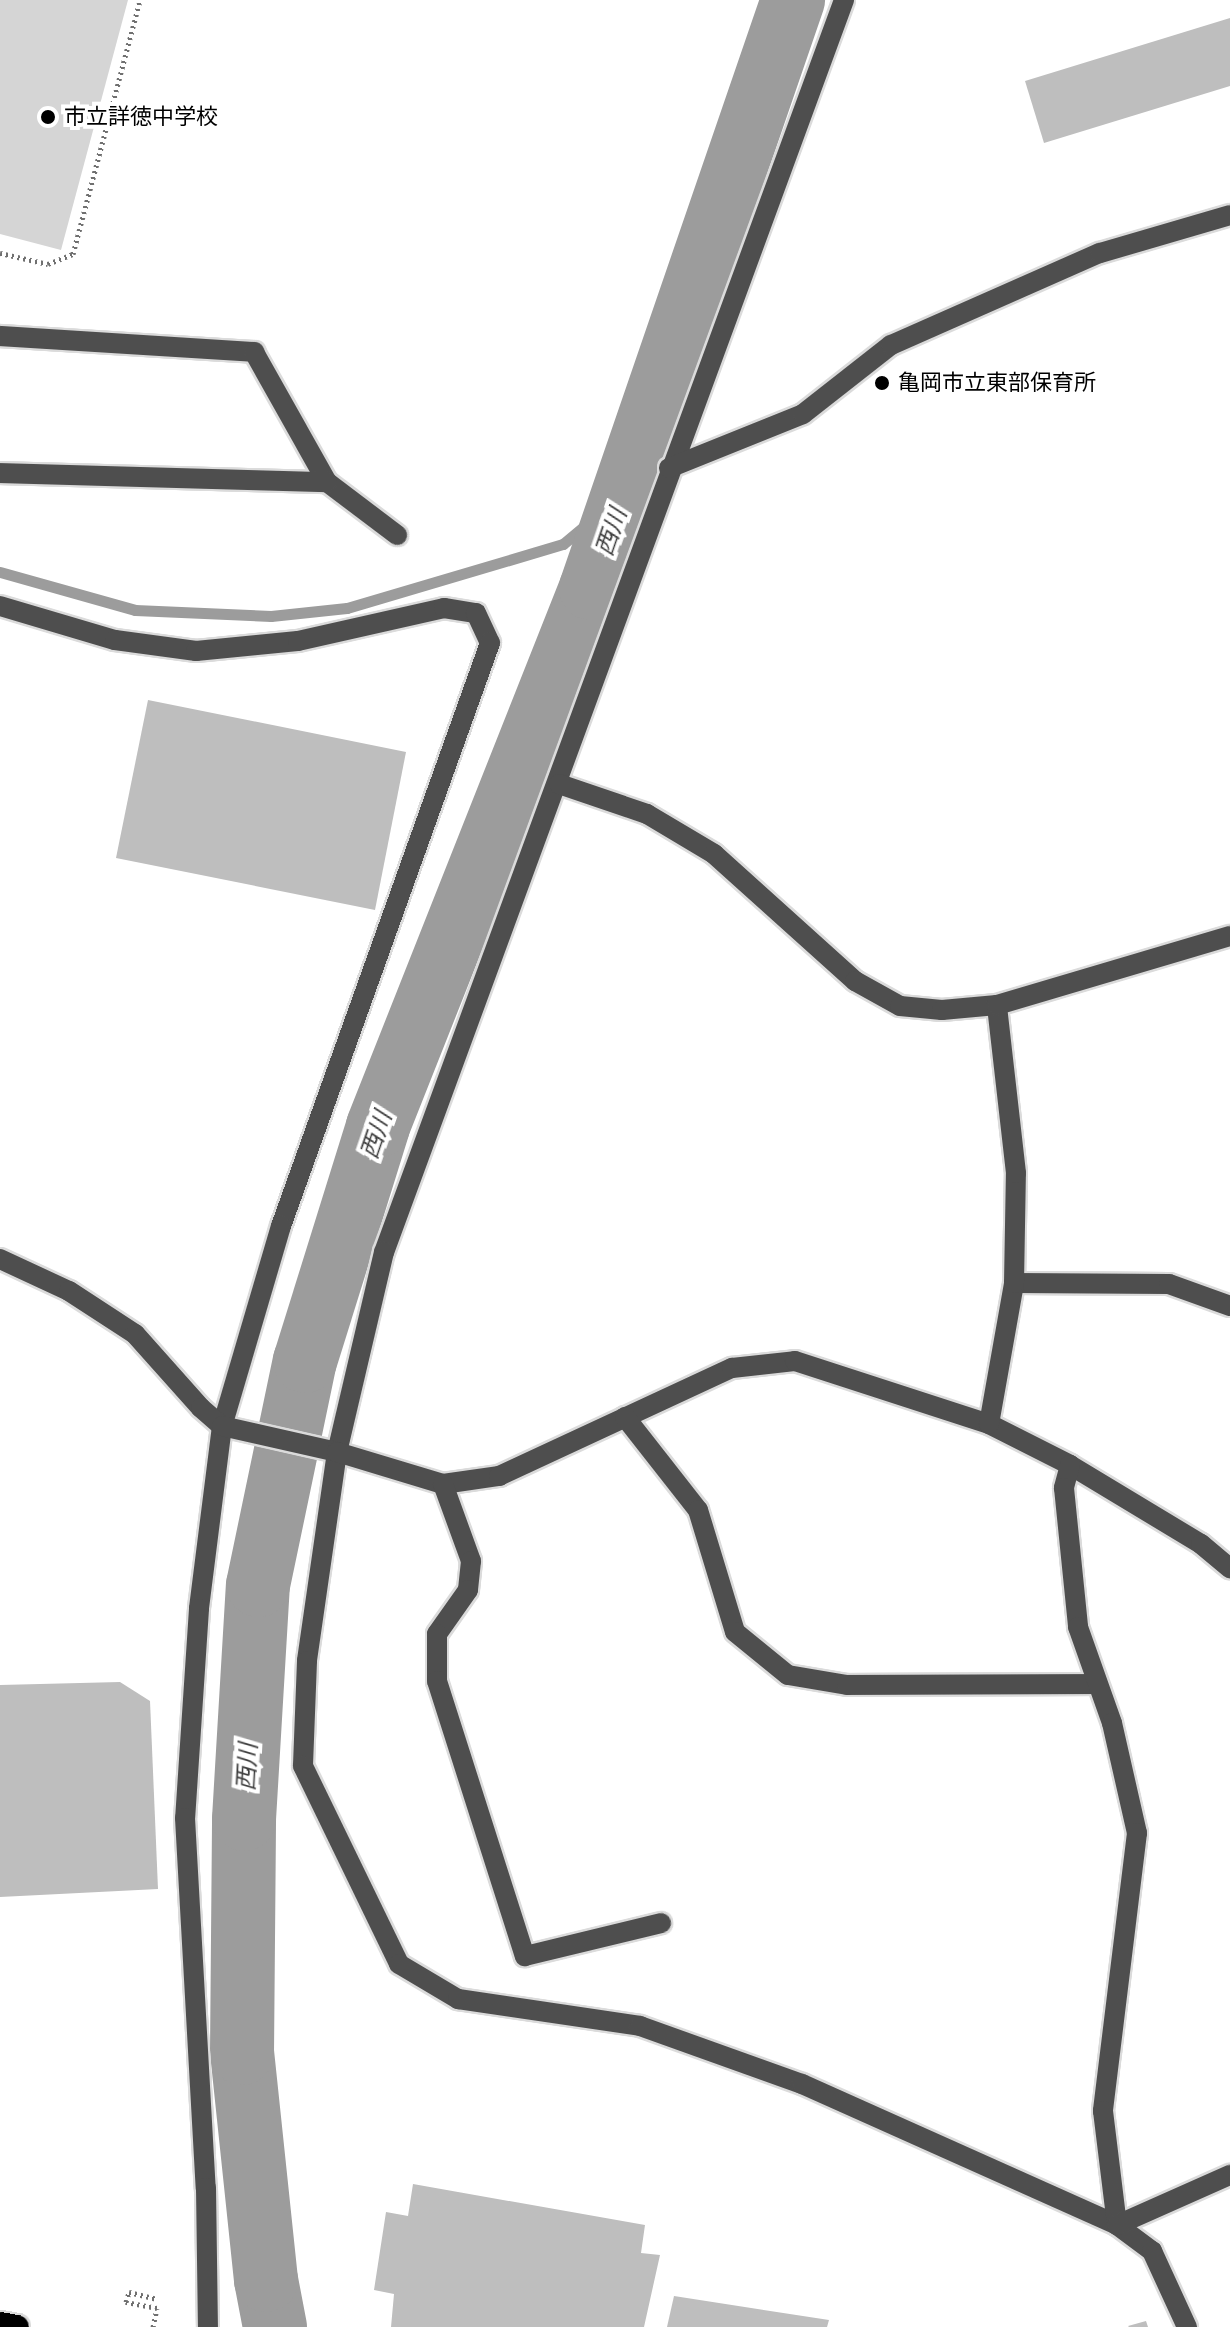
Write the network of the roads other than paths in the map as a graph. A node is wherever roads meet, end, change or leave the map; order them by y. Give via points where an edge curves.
1 (844, 0) edge
2 (1230, 215) edge
3 (0, 336) edge
4 (669, 468) junction
5 (0, 473) edge
6 (327, 482) junction
7 (397, 535) dead end
8 (0, 606) edge
9 (559, 784) junction
10 (1230, 936) edge
11 (997, 1005) junction
12 (0, 1259) edge
13 (1014, 1283) junction
14 (1230, 1306) edge
15 (625, 1417) junction
16 (989, 1424) junction
17 (222, 1426) junction
18 (337, 1452) junction
19 (1070, 1465) junction
20 (443, 1484) junction
21 (1230, 1568) edge
22 (1095, 1684) junction
23 (661, 1923) dead end
24 (1230, 2175) edge
25 (1117, 2225) junction
26 (0, 2324) edge
27 (17, 2327) edge
28 (208, 2327) edge
29 (1187, 2327) edge

1 - 4 street
2 - 4 street via 1100,253 891,345 803,414
3 - 6 street via 254,352
4 - 9 street
5 - 6 street
6 - 7 street
8 - 17 street via 115,640 196,651 298,641 444,608 476,613 490,643 281,1226
9 - 11 street via 647,814 714,854 855,981 900,1006 942,1010
9 - 18 street via 384,1252
10 - 11 street
11 - 13 street via 1016,1173
12 - 17 street via 69,1291 135,1334
13 - 14 street via 1169,1284
13 - 16 street
15 - 16 street via 732,1368 795,1361
15 - 20 street via 499,1476
15 - 22 street via 698,1510 735,1632 788,1675 847,1685
16 - 19 street
17 - 18 street
17 - 28 street via 199,1609 185,1818 206,2188
18 - 20 street
18 - 25 street via 307,1661 303,1766 399,1964 458,1999 640,2026 802,2084
19 - 21 street via 1201,1544
19 - 22 street via 1064,1488 1078,1627
20 - 23 street via 471,1561 468,1590 437,1634 437,1681 525,1956
22 - 25 street via 1112,1723 1137,1833 1103,2111
24 - 25 street
25 - 29 street via 1152,2251
26 - 27 highway

